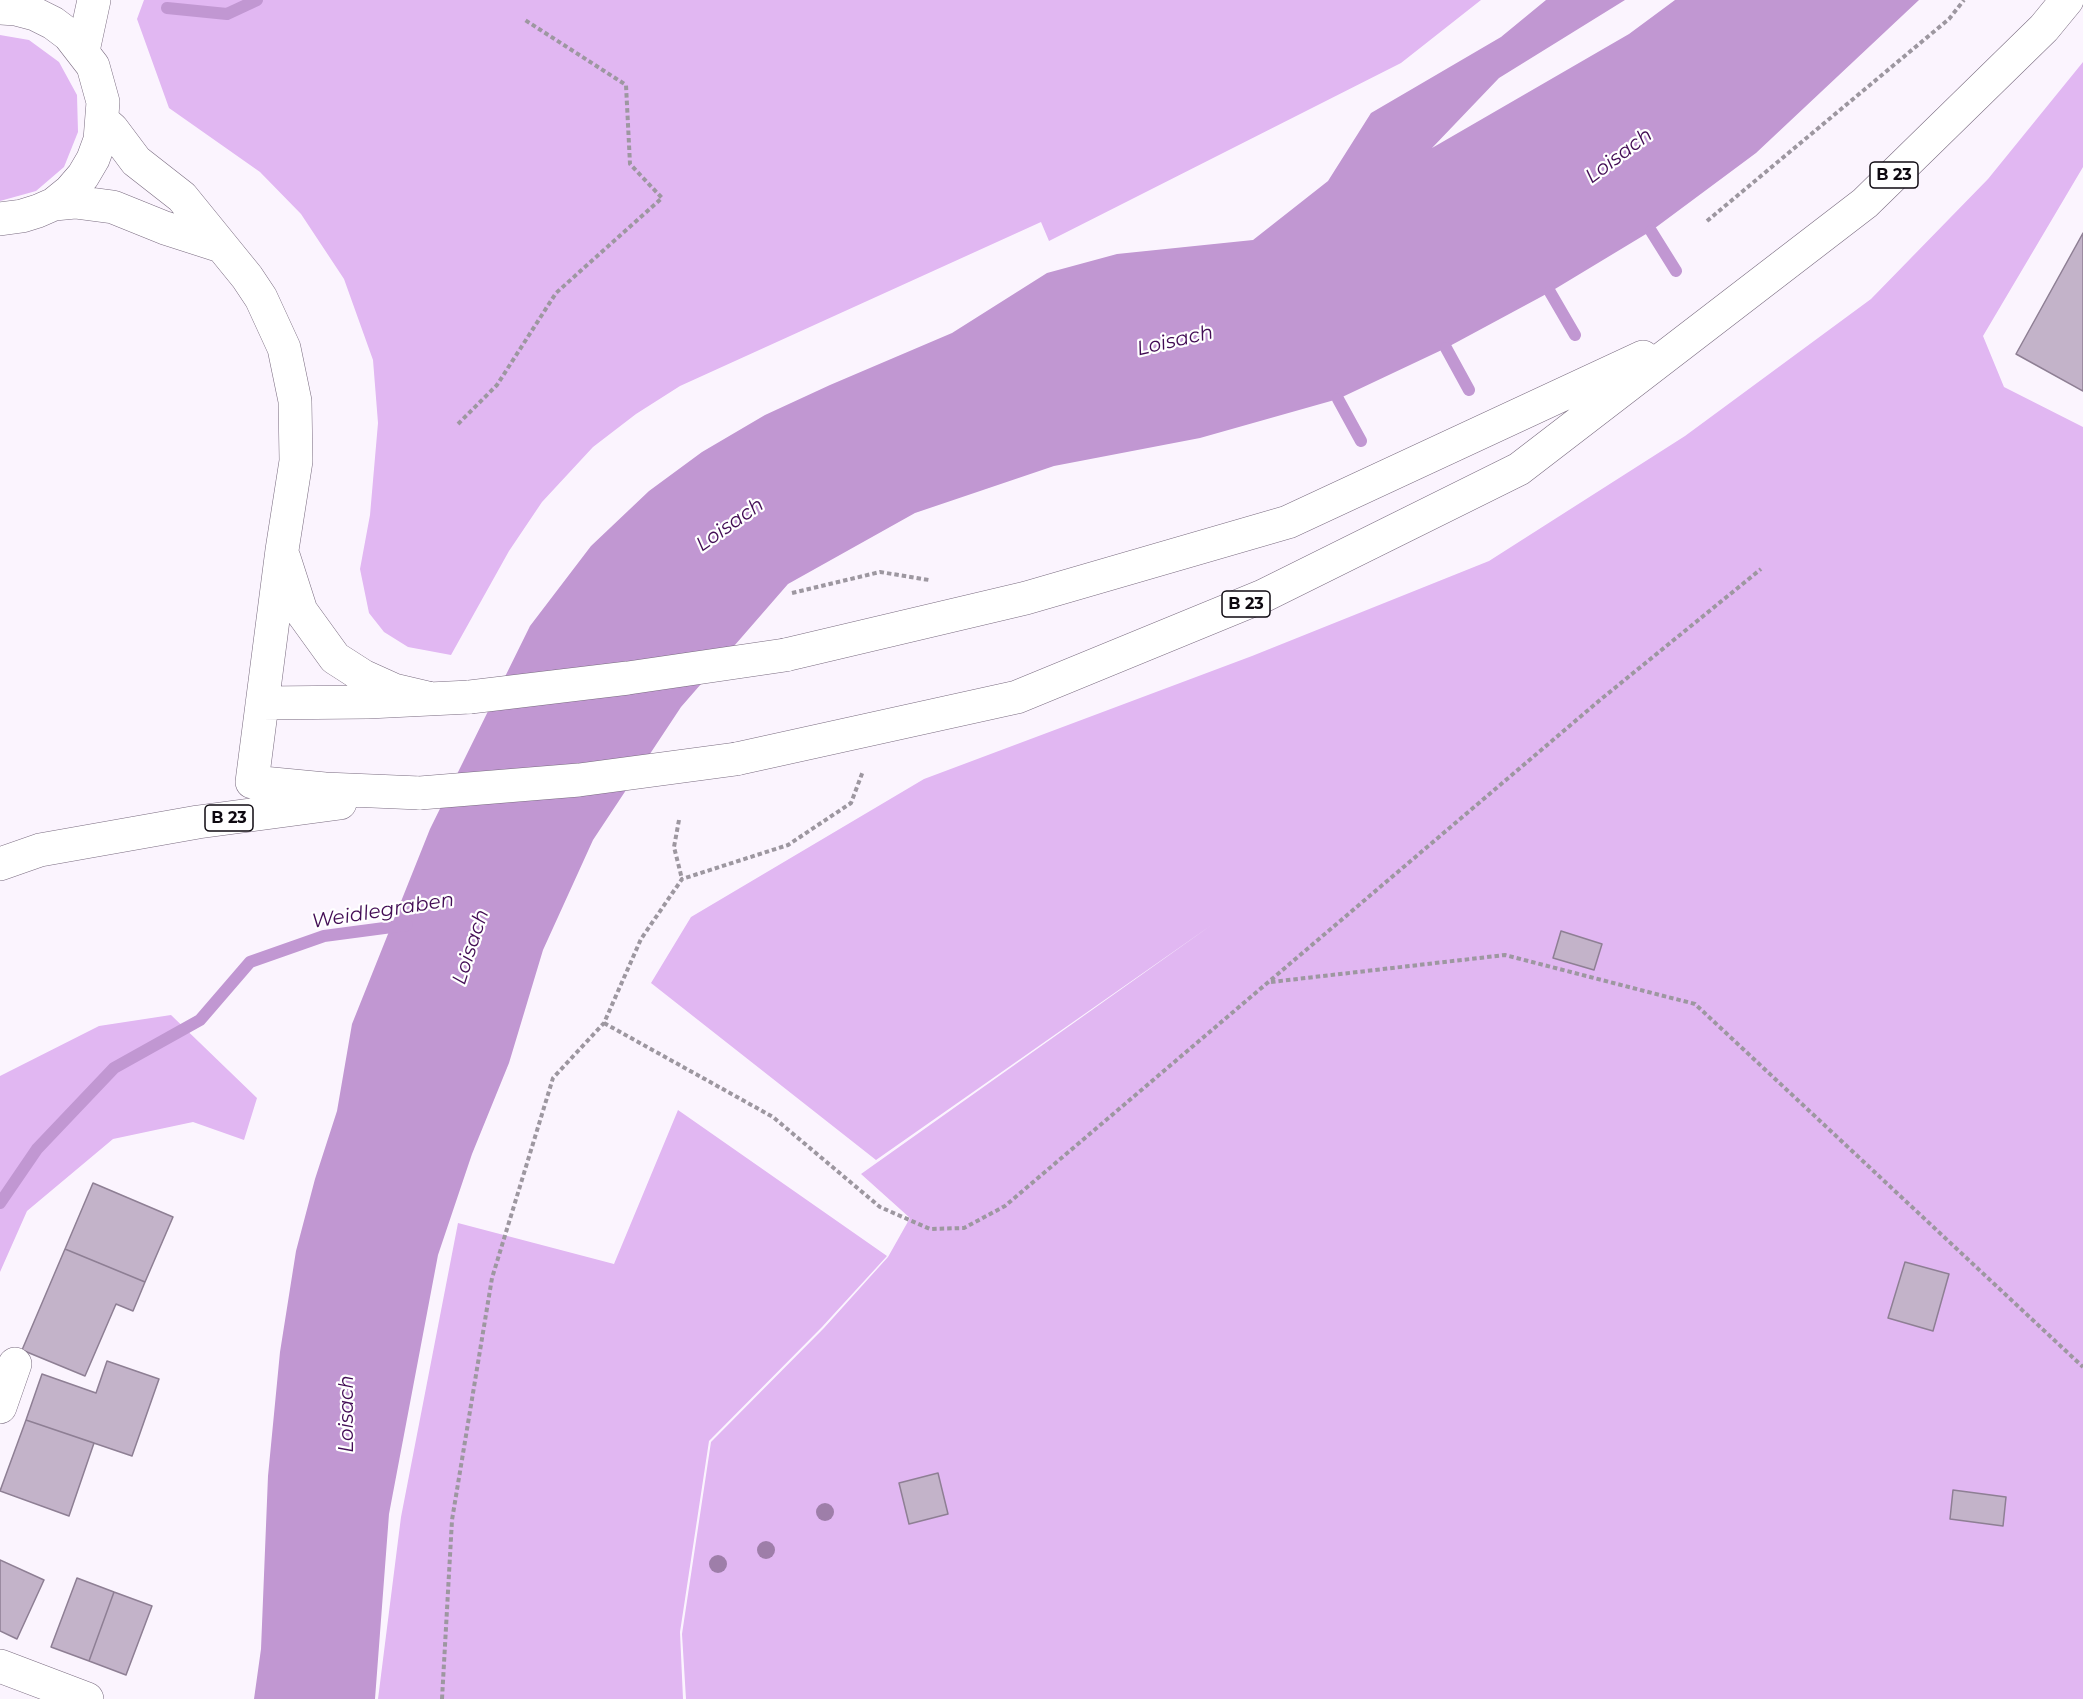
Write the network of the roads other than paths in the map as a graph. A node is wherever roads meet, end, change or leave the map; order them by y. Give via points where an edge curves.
1 (7, 0) edge
2 (94, 0) edge
3 (2067, 0) edge
4 (0, 6) edge
5 (83, 51) junction
6 (103, 121) junction
7 (54, 204) junction
8 (2, 221) edge
9 (221, 246) junction
10 (1701, 329) junction
11 (282, 550) junction
12 (428, 698) junction
13 (262, 702) junction
14 (420, 793) junction
15 (0, 864) edge
16 (15, 1364) dead end
17 (0, 1407) edge
18 (0, 1666) edge
19 (87, 1699) edge

1 - 4 main road
2 - 5 main road
3 - 10 main road, B 23 via 2044,28 1865,203
4 - 5 main road via 35,14 53,23
5 - 6 main road via 99,84
6 - 7 main road via 100,140 83,176
6 - 9 main road via 136,161 182,197
7 - 8 main road
7 - 9 main road via 75,202 113,207
9 - 11 main road via 261,298 284,348 295,401 296,461
10 - 12 main road, B 23, bridge via 1288,522 1026,598 785,655 628,678
10 - 14 main road, B 23, bridge via 1519,469 1263,596 1017,697 736,759 579,780
11 - 12 main road via 301,611 335,658 394,690
11 - 13 main road
12 - 13 main road, B 23
13 - 14 main road, B 23 via 252,782
14 - 15 main road, B 23 via 198,822 40,850
16 - 17 main road
18 - 19 main road

